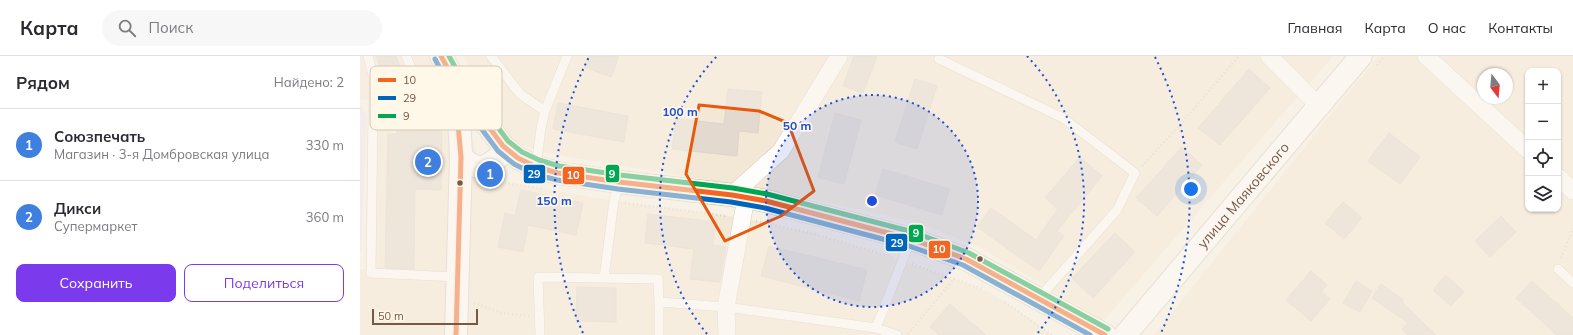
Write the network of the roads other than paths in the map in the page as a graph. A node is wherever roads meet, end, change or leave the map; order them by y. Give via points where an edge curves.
1 (368, 56) edge
2 (406, 56) edge
3 (441, 56) edge
4 (491, 56) edge
5 (567, 56) edge
6 (839, 56) edge
7 (1269, 56) edge
8 (1361, 56) edge
9 (1426, 56) edge
10 (939, 59) dead end
11 (371, 66) edge
12 (410, 66) edge
13 (446, 66) edge
14 (499, 66) edge
15 (502, 70) edge
16 (1319, 106) junction
17 (546, 111) junction
18 (373, 130) edge
19 (460, 130) edge
20 (468, 130) edge
21 (488, 130) edge
22 (493, 130) edge
23 (460, 135) junction
24 (498, 137) junction
25 (1525, 147) edge
26 (461, 157) junction
27 (536, 167) junction
28 (1561, 180) edge
29 (1573, 191) edge
30 (616, 192) junction
31 (740, 204) junction
32 (911, 239) junction
33 (1558, 269) road end
34 (457, 277) junction
35 (604, 278) junction
36 (1573, 283) edge
37 (1038, 299) junction
38 (659, 302) junction
39 (726, 307) junction
40 (876, 328) junction
41 (456, 335) edge
42 (540, 335) edge
43 (659, 335) edge
44 (727, 335) edge
45 (897, 335) edge
46 (1104, 335) edge
47 (1125, 335) edge

1 - 11 lane
2 - 12 lane
3 - 13 street
4 - 14 lane
5 - 17 lane
6 - 31 street via 781,151
7 - 16 street
8 - 16 street, улица Маяковского
9 - 25 street
10 - 37 lane via 1063,118 1135,174 1117,210
15 - 17 lane via 520,94
16 - 47 street, улица Маяковского
17 - 27 lane
18 - 34 lane via 371,273
19 - 23 street
20 - 23 street
21 - 24 street
22 - 24 street
23 - 26 street
24 - 26 street via 502,155 490,165 473,166
24 - 27 street via 518,158
26 - 34 street
27 - 30 street
28 - 29 street
30 - 31 street
30 - 35 lane
31 - 32 street via 766,201
31 - 39 street
32 - 37 street via 966,259
32 - 40 lane
33 - 36 lane
34 - 41 street
35 - 38 lane via 658,279
35 - 42 lane via 538,277
37 - 46 street
38 - 39 lane
38 - 43 lane
39 - 40 lane
39 - 44 street
40 - 45 lane

